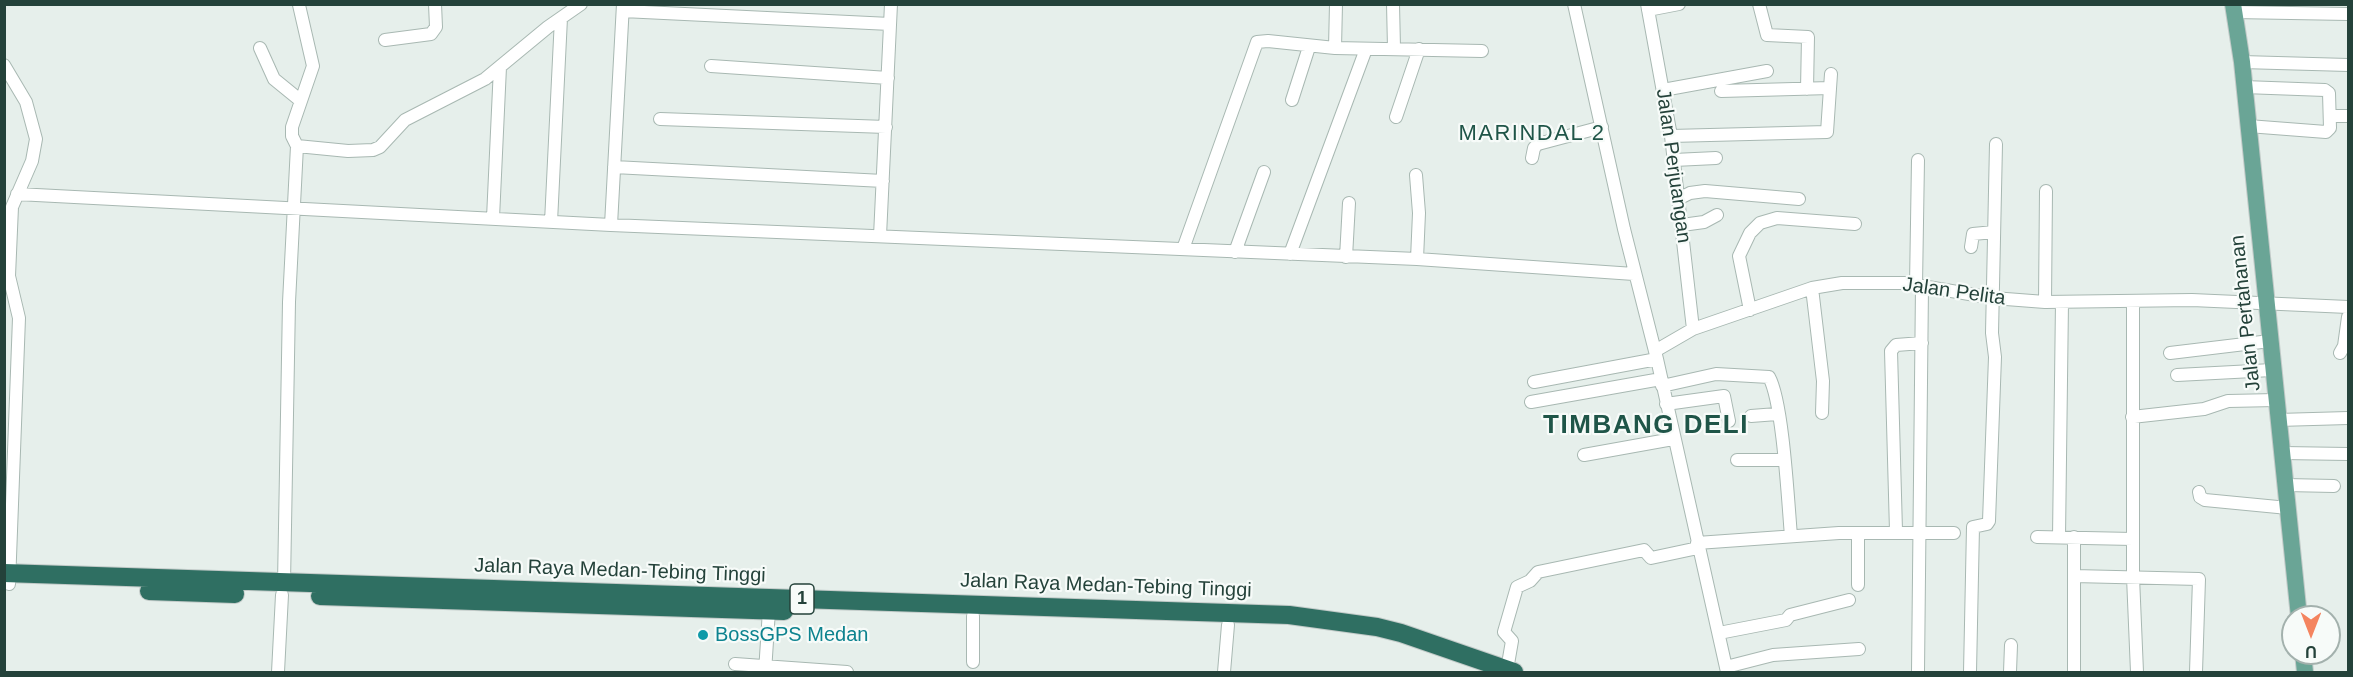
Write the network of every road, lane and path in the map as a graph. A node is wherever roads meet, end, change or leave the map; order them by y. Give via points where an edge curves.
1 (435, 4) edge
2 (581, 4) edge
3 (891, 4) edge
4 (1336, 4) edge
5 (1394, 4) edge
6 (1574, 4) edge
7 (1679, 4) edge
8 (1759, 4) edge
9 (299, 5) edge
10 (1647, 7) edge
11 (623, 8) edge
12 (2233, 8) edge
13 (2349, 14) edge
14 (561, 18) junction
15 (890, 24) junction
16 (385, 40) dead end
17 (1310, 47) junction
18 (260, 48) dead end
19 (1335, 48) junction
20 (1394, 48) junction
21 (1366, 49) junction
22 (1419, 49) junction
23 (1482, 51) dead end
24 (2242, 62) junction
25 (4, 65) edge
26 (2349, 65) edge
27 (711, 66) dead end
28 (500, 67) junction
29 (1767, 72) dead end
30 (1745, 74) junction
31 (1831, 74) dead end
32 (888, 78) junction
33 (2244, 87) junction
34 (1830, 88) junction
35 (1807, 89) junction
36 (1663, 90) junction
37 (1721, 91) dead end
38 (1748, 91) junction
39 (301, 100) junction
40 (1292, 100) dead end
41 (2330, 116) junction
42 (2349, 116) edge
43 (1396, 117) dead end
44 (660, 119) dead end
45 (2248, 126) junction
46 (886, 127) junction
47 (1602, 127) junction
48 (1671, 136) junction
49 (1996, 144) dead end
50 (297, 146) junction
51 (1532, 158) dead end
52 (1716, 158) dead end
53 (1674, 160) junction
54 (1918, 160) dead end
55 (614, 167) junction
56 (1264, 172) dead end
57 (1416, 175) dead end
58 (883, 181) junction
59 (2046, 191) dead end
60 (17, 194) junction
61 (1678, 199) junction
62 (1799, 199) dead end
63 (1349, 203) dead end
64 (1911, 205) dead end
65 (294, 209) junction
66 (1717, 215) dead end
67 (493, 218) junction
68 (551, 222) junction
69 (1855, 224) dead end
70 (610, 225) junction
71 (1682, 225) junction
72 (1994, 232) junction
73 (880, 236) junction
74 (1971, 247) dead end
75 (1183, 249) junction
76 (1235, 252) junction
77 (1290, 254) junction
78 (1346, 256) junction
79 (1417, 259) junction
80 (1634, 274) junction
81 (1916, 285) junction
82 (1812, 288) junction
83 (1993, 298) junction
84 (2133, 301) junction
85 (2045, 302) junction
86 (2062, 302) junction
87 (2267, 303) junction
88 (2349, 307) edge
89 (1750, 310) junction
90 (2349, 316) edge
91 (1693, 329) junction
92 (2270, 340) junction
93 (1922, 343) junction
94 (2170, 353) dead end
95 (2340, 353) dead end
96 (1656, 355) junction
97 (2272, 370) junction
98 (2177, 375) dead end
99 (1534, 382) dead end
100 (1662, 383) junction
101 (2276, 400) junction
102 (1531, 402) dead end
103 (1666, 404) junction
104 (1822, 413) dead end
105 (1777, 414) junction
106 (1751, 416) dead end
107 (2132, 417) junction
108 (2349, 418) edge
109 (2278, 420) junction
110 (1730, 421) dead end
111 (1673, 439) junction
112 (2283, 453) junction
113 (2349, 454) edge
114 (1584, 455) dead end
115 (1737, 460) dead end
116 (1784, 460) junction
117 (2286, 485) junction
118 (2334, 486) dead end
119 (2199, 492) dead end
120 (2288, 508) junction
121 (1896, 531) junction
122 (1919, 532) junction
123 (1858, 533) junction
124 (1954, 533) dead end
125 (1791, 536) junction
126 (2037, 537) dead end
127 (2059, 537) junction
128 (2074, 537) junction
129 (2133, 539) junction
130 (1698, 546) junction
131 (2074, 576) junction
132 (2133, 576) junction
133 (7, 579) edge
134 (1858, 585) dead end
135 (283, 589) junction
136 (1849, 600) dead end
137 (2298, 605) edge
138 (769, 610) junction
139 (973, 616) junction
140 (1228, 625) junction
141 (1719, 633) junction
142 (2011, 645) dead end
143 (1859, 649) dead end
144 (973, 662) dead end
145 (735, 664) dead end
146 (765, 670) edge
147 (1727, 670) edge
148 (1511, 671) edge
149 (278, 672) edge
150 (847, 672) edge
151 (1224, 672) edge
152 (1487, 672) edge
153 (1918, 672) edge
154 (1970, 672) edge
155 (2010, 672) edge
156 (2074, 672) edge
157 (2137, 672) edge
158 (2196, 672) edge

1 - 16 street via 436,27 431,34
2 - 14 street
3 - 15 street
4 - 19 street
5 - 20 street
6 - 47 street
7 - 10 street
8 - 35 street via 1767,35 1808,37
9 - 39 street via 313,66
10 - 36 street, Jalan Perjuangan
11 - 15 street
11 - 55 street
12 - 13 street
12 - 24 main road, Jalan Pertahanan
14 - 28 street
14 - 68 street
15 - 32 street
17 - 19 street
17 - 40 street
17 - 75 street via 1268,41 1255,45
18 - 39 street via 274,79
19 - 21 street
20 - 21 street
20 - 22 street
21 - 77 street
22 - 23 street
22 - 43 street
24 - 26 street
24 - 33 main road, Jalan Pertahanan
25 - 60 street via 20,89 36,130 32,161
27 - 32 street
28 - 50 street via 485,79 405,120 386,143 373,150
28 - 67 street
29 - 30 street
30 - 36 street
30 - 38 street
31 - 34 street
32 - 46 street
33 - 41 street via 2325,90 2329,93
33 - 45 main road, Jalan Pertahanan
34 - 35 street
34 - 48 street via 1827,132
35 - 38 street
36 - 48 street, Jalan Perjuangan
37 - 38 street
39 - 50 street via 291,132
41 - 42 street
41 - 45 street via 2326,132
44 - 46 street
45 - 87 main road, Jalan Pertahanan
46 - 58 street
47 - 51 street via 1538,144
47 - 80 street
48 - 53 street, Jalan Perjuangan
49 - 72 street
50 - 65 street
52 - 53 street
53 - 61 street, Jalan Perjuangan
54 - 81 street
55 - 58 street
55 - 70 street
56 - 76 street
57 - 79 street
58 - 73 street
59 - 85 street
60 - 65 street
60 - 133 street via 12,207 9,276 19,318
61 - 62 street via 1705,192
61 - 71 street, Jalan Perjuangan
63 - 78 street
64 - 81 street
65 - 67 street
65 - 135 street
66 - 71 street via 1704,222
67 - 68 street
68 - 70 street
69 - 89 street via 1777,218 1760,223 1750,233 1739,256
70 - 73 street
71 - 91 street, Jalan Perjuangan
72 - 74 street via 1973,234
72 - 83 street
73 - 75 street
75 - 76 street
76 - 77 street
77 - 78 street
78 - 79 street
79 - 80 street
80 - 96 street
81 - 82 street, Jalan Pelita via 1842,283
81 - 83 street, Jalan Pelita
81 - 93 street
82 - 89 street, Jalan Pelita
82 - 104 street via 1823,381
83 - 85 street, Jalan Pelita
83 - 154 street via 1995,357 1989,520 1987,524 1973,526
84 - 86 street, Jalan Pelita
84 - 87 street, Jalan Pelita
84 - 107 street
85 - 86 street, Jalan Pelita
86 - 127 street
87 - 88 street, Jalan Pelita
87 - 92 main road, Jalan Pertahanan
89 - 91 street, Jalan Pelita
90 - 95 street
91 - 96 street, Jalan Pelita
92 - 94 street
92 - 97 main road, Jalan Pertahanan
93 - 121 street via 1896,345 1891,351
93 - 122 street
96 - 99 street, Jalan Pelita
96 - 100 street
97 - 98 street
97 - 101 main road, Jalan Pertahanan
100 - 102 street
100 - 103 street
100 - 105 street via 1716,374 1765,376 1773,386
101 - 107 street via 2228,401 2211,408
101 - 109 main road, Jalan Pertahanan
103 - 110 street via 1724,396
103 - 111 street
105 - 106 street
105 - 116 street
107 - 129 street
108 - 109 street
109 - 112 main road, Jalan Pertahanan
111 - 114 street
111 - 130 street
112 - 113 street
112 - 117 main road, Jalan Pertahanan
115 - 116 street
116 - 125 street
117 - 118 street
117 - 120 main road, Jalan Pertahanan
119 - 120 street via 2205,500
120 - 137 main road, Jalan Pertahanan
121 - 122 street
121 - 123 street
122 - 124 street
122 - 153 street
123 - 125 street
123 - 134 street
125 - 130 street
126 - 127 street
127 - 128 street
128 - 129 street
128 - 131 street
129 - 132 street
130 - 141 street
130 - 148 street via 1651,558 1644,550 1538,572 1517,587 1511,602 1504,632 1512,641
131 - 132 street
131 - 156 street
132 - 157 street
132 - 158 street via 2200,580
133 - 135 highway, Jalan Raya Medan-Tebing Tinggi / 1
135 - 138 highway, Jalan Raya Medan-Tebing Tinggi / 1
135 - 148 highway, Jalan Raya Medan-Tebing Tinggi / 1 via 1289,615 1401,633
135 - 149 street
136 - 141 street via 1790,615 1786,620
138 - 139 highway, Jalan Raya Medan-Tebing Tinggi / 1
138 - 146 street
139 - 140 highway, Jalan Raya Medan-Tebing Tinggi / 1
139 - 144 street
140 - 151 street
140 - 152 highway, Jalan Raya Medan-Tebing Tinggi / 1 via 1296,627 1363,635
141 - 147 street
142 - 155 street
143 - 147 street via 1780,654
145 - 146 street
146 - 150 street

